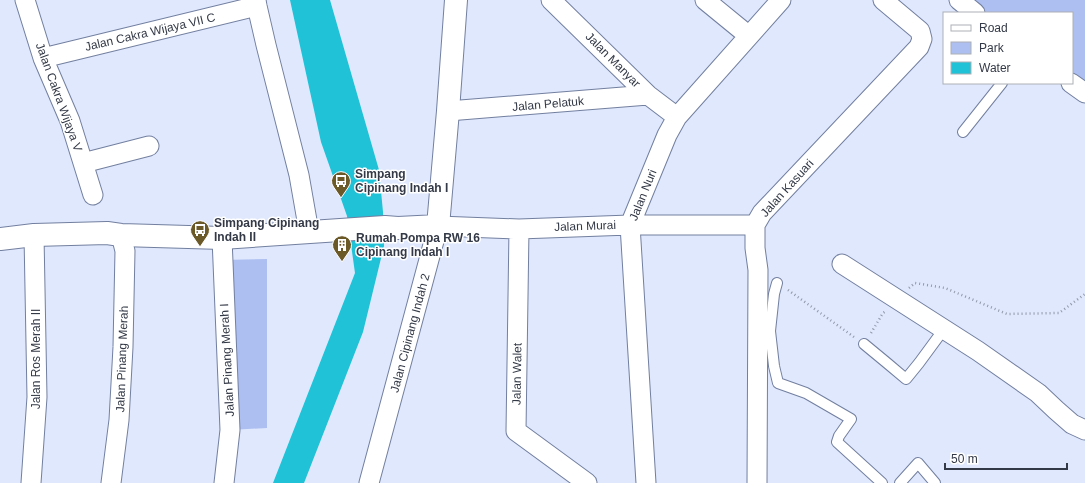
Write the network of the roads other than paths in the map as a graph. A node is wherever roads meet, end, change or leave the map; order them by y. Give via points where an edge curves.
1 (25, 0) edge
2 (456, 0) edge
3 (551, 0) edge
4 (706, 0) edge
5 (781, 0) edge
6 (883, 0) edge
7 (959, 0) edge
8 (257, 3) edge
9 (974, 12) edge
10 (749, 36) junction
11 (43, 58) junction
12 (1001, 84) edge
13 (1072, 84) edge
14 (1085, 93) edge
15 (648, 95) junction
16 (448, 111) junction
17 (677, 117) junction
18 (963, 132) dead end
19 (149, 146) dead end
20 (83, 163) junction
21 (92, 195) dead end
22 (630, 225) junction
23 (755, 225) junction
24 (438, 226) junction
25 (519, 229) junction
26 (308, 232) junction
27 (34, 235) junction
28 (121, 235) junction
29 (222, 238) junction
30 (0, 239) edge
31 (842, 264) dead end
32 (777, 283) dead end
33 (944, 329) junction
34 (864, 344) dead end
35 (1084, 430) edge
36 (376, 480) edge
37 (31, 483) edge
38 (111, 483) edge
39 (224, 483) edge
40 (587, 483) edge
41 (646, 483) edge
42 (757, 483) edge
43 (882, 483) edge
44 (900, 483) edge
45 (935, 483) edge

1 - 11 street, Jalan Cakra Wijaya V
2 - 16 street, Jalan Cipinang Indah 2
3 - 15 street, Jalan Manyar
4 - 10 street
5 - 10 street, Jalan Nuri
6 - 23 street, Jalan Kasuari via 920,31 922,39 919,47 762,213
7 - 9 street
8 - 11 street, Jalan Cakra Wijaya VII C
8 - 26 street via 299,175
10 - 17 street, Jalan Nuri
11 - 20 street, Jalan Cakra Wijaya V via 70,121
12 - 18 lane
13 - 14 street
15 - 16 street, Jalan Pelatuk
15 - 17 street, Jalan Manyar
16 - 24 street, Jalan Cipinang Indah 2
17 - 22 street, Jalan Nuri
19 - 20 street
20 - 21 street, Jalan Cakra Wijaya V
22 - 23 street, Jalan Murai
22 - 25 street, Jalan Murai
22 - 41 street, Jalan Nuri
23 - 42 street, Jalan Kasuari via 758,270
24 - 25 street, Jalan Murai
24 - 26 street
24 - 36 street, Jalan Cipinang Indah 2
25 - 40 street, Jalan Walet via 516,431
26 - 29 street
27 - 28 street
27 - 30 street
27 - 37 street, Jalan Ros Merah II via 37,397
28 - 29 street
28 - 38 street, Jalan Pinang Merah via 125,251 123,347 119,420
29 - 39 street, Jalan Pinang Merah I via 230,430
31 - 33 street
32 - 43 lane via 770,331 778,383 806,393 852,419 837,442
33 - 34 lane via 906,379
33 - 35 street via 1038,393 1065,418
44 - 45 lane via 918,463

